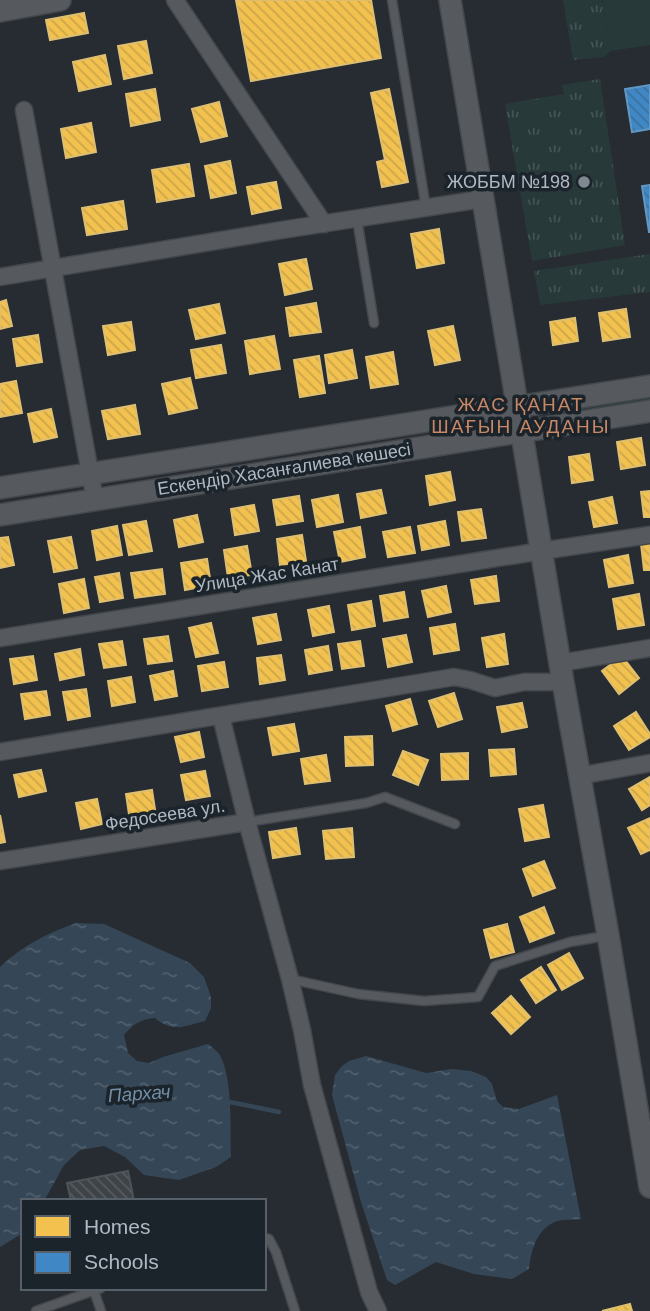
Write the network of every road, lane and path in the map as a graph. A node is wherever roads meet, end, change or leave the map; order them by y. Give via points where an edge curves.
1 (175, 0) edge
2 (392, 0) edge
3 (450, 0) edge
4 (47, 1) edge
5 (0, 11) edge
6 (23, 110) dead end
7 (482, 199) junction
8 (426, 208) junction
9 (356, 219) junction
10 (324, 224) junction
11 (53, 268) junction
12 (0, 278) edge
13 (374, 323) dead end
14 (650, 386) edge
15 (517, 407) junction
16 (650, 411) edge
17 (521, 431) junction
18 (90, 474) junction
19 (0, 488) edge
20 (95, 500) junction
21 (0, 515) edge
22 (650, 536) edge
23 (541, 551) junction
24 (0, 638) edge
25 (650, 648) edge
26 (561, 673) junction
27 (221, 716) junction
28 (0, 752) edge
29 (650, 763) edge
30 (579, 776) junction
31 (247, 822) junction
32 (455, 824) dead end
33 (0, 860) edge
34 (608, 935) junction
35 (290, 979) junction
36 (650, 1187) edge
37 (266, 1238) edge
38 (94, 1290) edge
39 (97, 1290) edge
40 (36, 1311) edge
41 (101, 1311) edge
42 (295, 1311) edge
43 (378, 1311) edge

1 - 10 street
2 - 8 lane
3 - 7 street
4 - 5 street
6 - 11 street
7 - 8 street
7 - 15 street
8 - 9 street
9 - 10 street
9 - 13 lane
10 - 11 street
11 - 12 street
11 - 18 street
14 - 15 street, Ескендір Хасанғалиева көшесі
15 - 17 street
15 - 18 street, Ескендір Хасанғалиева көшесі
16 - 17 street, Ескендір Хасанғалиева көшесі
17 - 20 street, Ескендір Хасанғалиева көшесі
17 - 23 street
18 - 19 street, Ескендір Хасанғалиева көшесі
18 - 20 street
20 - 21 street, Ескендір Хасанғалиева көшесі
22 - 23 street, Улица Жас Канат
23 - 24 street, Улица Жас Канат
23 - 26 street
25 - 26 street
26 - 27 street via 495,688 454,677
26 - 30 street
27 - 28 street
27 - 31 street
29 - 30 street
30 - 34 street
31 - 32 lane via 386,797
31 - 33 street, Федосеева ул.
31 - 35 street, Федосеева ул.
34 - 35 lane via 495,966 478,997 424,1001 358,995
34 - 36 street
35 - 43 street, Федосеева ул. via 312,1085
37 - 42 lane via 276,1252
38 - 40 lane
39 - 41 lane

